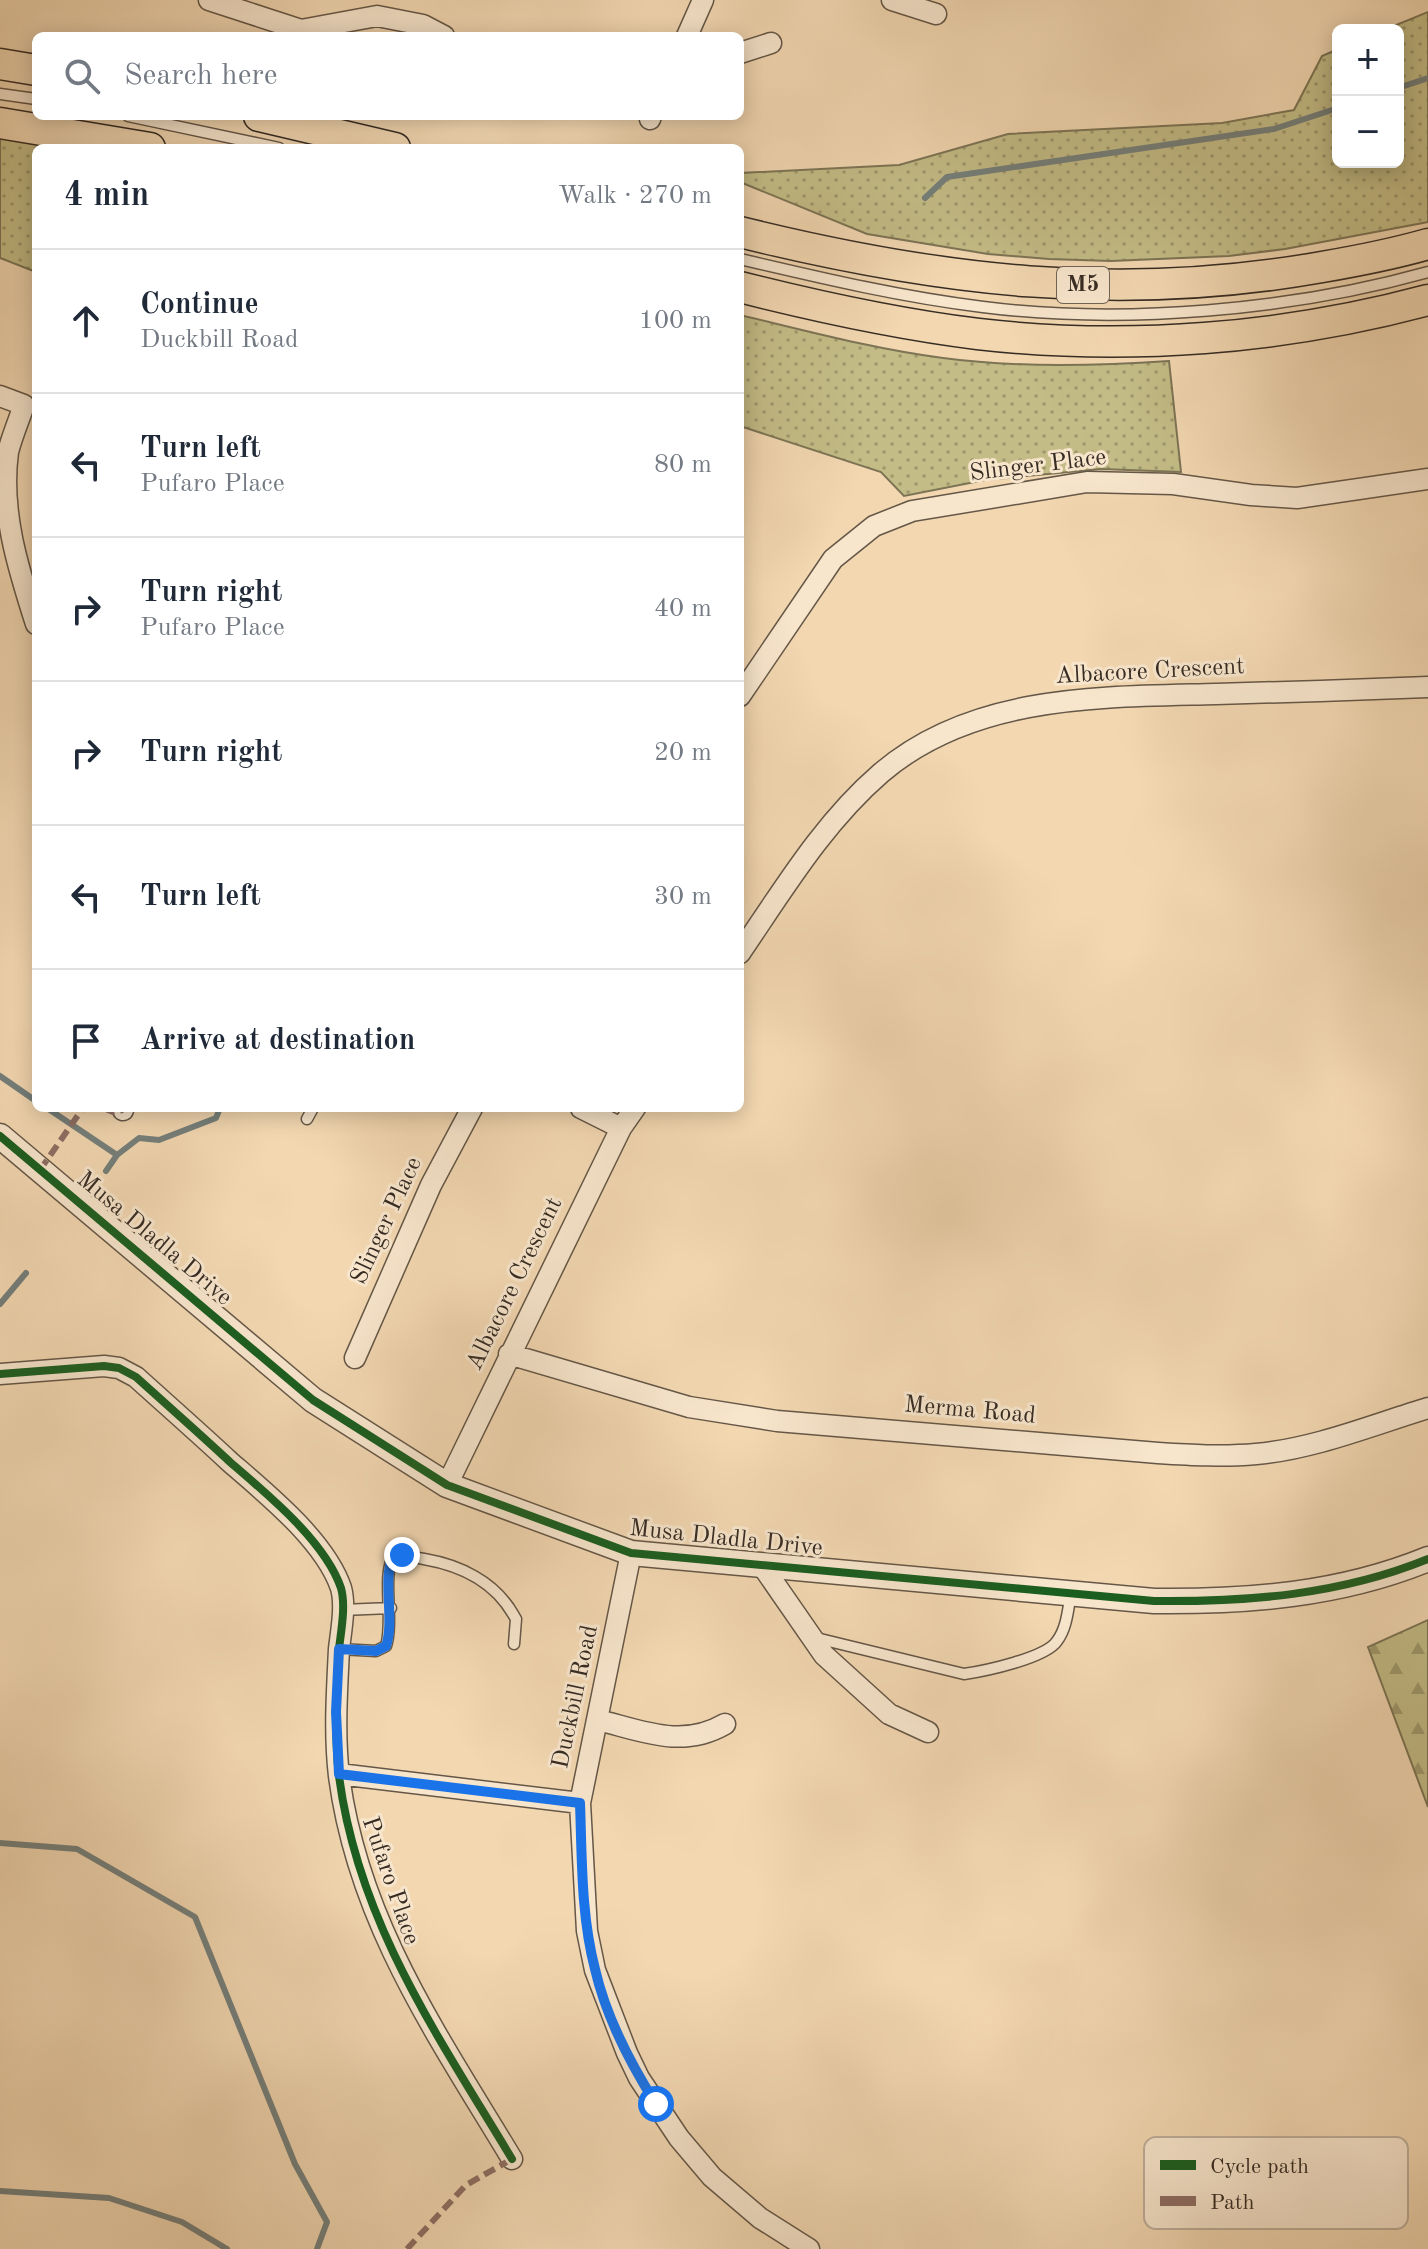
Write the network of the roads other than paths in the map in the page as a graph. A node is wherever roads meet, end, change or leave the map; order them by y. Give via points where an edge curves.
1 (209, 0) edge
2 (703, 0) edge
3 (892, 0) edge
4 (936, 14) dead end
5 (436, 32) edge
6 (689, 32) edge
7 (771, 43) dead end
8 (744, 52) edge
9 (0, 64) edge
10 (32, 69) edge
11 (0, 94) edge
12 (32, 98) edge
13 (147, 120) edge
14 (276, 120) edge
15 (0, 123) edge
16 (126, 144) edge
17 (260, 144) edge
18 (378, 144) edge
19 (744, 233) edge
20 (1428, 244) edge
21 (744, 260) edge
22 (1428, 272) edge
23 (744, 288) edge
24 (1428, 300) edge
25 (0, 396) edge
26 (30, 407) edge
27 (1428, 479) edge
28 (32, 611) edge
29 (1428, 687) edge
30 (744, 690) edge
31 (744, 947) edge
32 (311, 1112) edge
33 (470, 1112) edge
34 (589, 1112) edge
35 (632, 1112) edge
36 (307, 1119) dead end
37 (621, 1128) junction
38 (0, 1136) edge
39 (509, 1354) junction
40 (355, 1358) dead end
41 (0, 1374) edge
42 (1428, 1408) edge
43 (447, 1485) junction
44 (631, 1553) junction
45 (1428, 1559) edge
46 (761, 1564) junction
47 (1071, 1593) junction
48 (391, 1608) junction
49 (342, 1610) junction
50 (811, 1636) junction
51 (514, 1644) dead end
52 (339, 1649) junction
53 (598, 1720) junction
54 (725, 1724) dead end
55 (928, 1732) dead end
56 (339, 1774) junction
57 (580, 1803) junction
58 (512, 2159) dead end
59 (809, 2249) edge

1 - 5 street via 289,29 312,30 377,16
2 - 6 street
3 - 4 street
7 - 8 street
9 - 10 main road
11 - 12 lane
13 - 17 lane
14 - 18 main road
15 - 16 main road
19 - 20 main road, M5 via 970,278 1102,286 1260,277
21 - 22 lane via 920,298 1071,313 1253,305
23 - 24 main road via 926,327 1092,340 1266,331
25 - 26 street
26 - 28 street via 8,453 3,501
27 - 30 street, Slinger Place via 1297,498 1173,484 1087,482 912,511 874,526 833,559
29 - 31 street, Albacore Crescent via 1098,697 976,720 929,741 883,771 843,810
32 - 36 lane
33 - 40 street, Slinger Place via 431,1185
34 - 37 street
35 - 37 street, Albacore Crescent
37 - 39 street, Albacore Crescent
38 - 43 street, Musa Dladla Drive via 313,1400
39 - 42 street, Merma Road via 689,1407 762,1419 1203,1456 1257,1454
39 - 43 street, Albacore Crescent
41 - 49 street, Pufaro Place via 104,1366 136,1377 306,1533 340,1587
43 - 44 street, Musa Dladla Drive
44 - 46 street, Musa Dladla Drive
44 - 53 street, Duckbill Road
45 - 47 street, Musa Dladla Drive via 1360,1583 1225,1602
46 - 47 street, Musa Dladla Drive
46 - 50 street
47 - 50 lane via 1062,1634 1052,1647 977,1672 964,1674
48 - 49 lane
48 - 51 lane via 388,1568 393,1558 446,1563 474,1574 509,1607 516,1619
48 - 52 lane via 383,1648
49 - 52 street, Pufaro Place
50 - 55 street via 824,1655 889,1714
52 - 56 street, Pufaro Place
53 - 54 street via 676,1738
53 - 57 street, Duckbill Road
56 - 57 street, Pufaro Place
56 - 58 street, Pufaro Place via 350,1837 390,1951
57 - 59 street, Duckbill Road via 587,1931 595,1970 633,2065 679,2138 712,2177 760,2218

